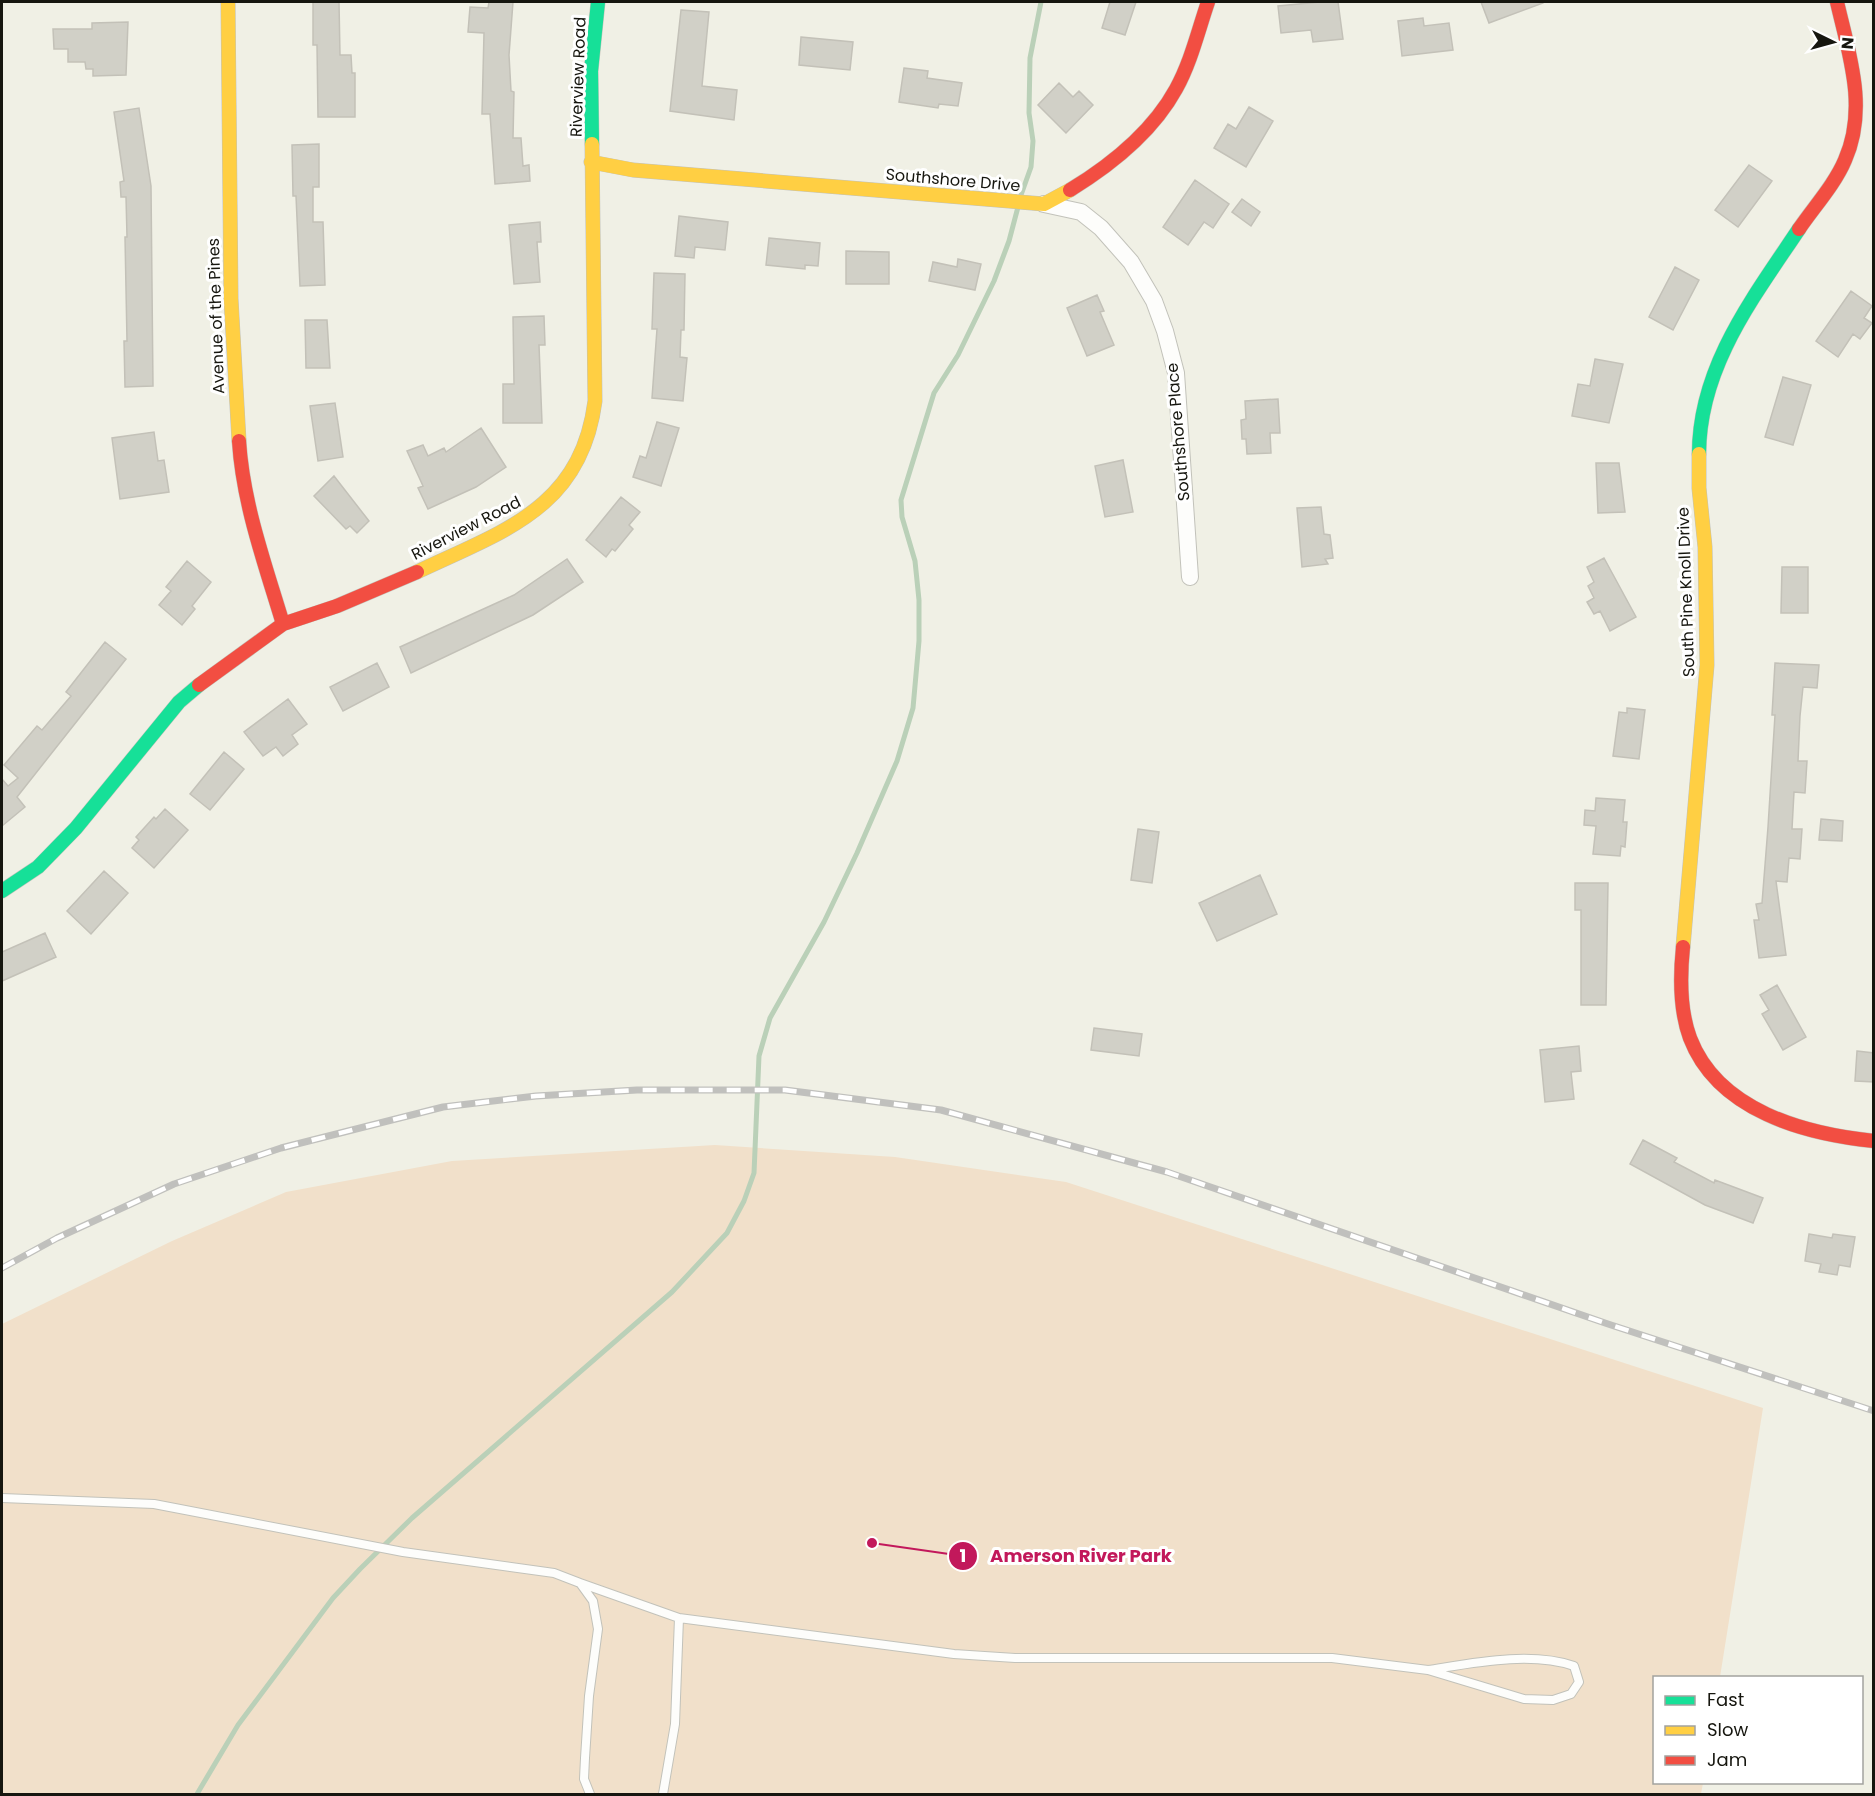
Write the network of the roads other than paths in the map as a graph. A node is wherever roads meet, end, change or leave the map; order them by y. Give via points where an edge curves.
1 (228, 2) edge
2 (598, 2) edge
3 (1208, 2) edge
4 (1837, 2) edge
5 (591, 162) junction
6 (1044, 204) junction
7 (1190, 576) dead end
8 (283, 624) junction
9 (2, 891) edge
10 (1874, 1141) edge
11 (2, 1498) edge
12 (580, 1583) junction
13 (679, 1618) junction
14 (1428, 1670) junction
15 (590, 1794) edge
16 (663, 1794) edge

1 - 8 street, Avenue of the Pines via 231,299 241,468
2 - 5 street, Riverview Road via 591,71
3 - 6 street via 1169,101 1116,155 1072,190
4 - 10 street, South Pine Knoll Drive via 1856,85 1856,121 1845,160 1734,327 1714,373 1699,428 1707,665 1682,957 1682,997 1693,1046 1713,1073 1734,1092 1769,1117 1797,1127
5 - 6 street, Southshore Drive via 633,170
5 - 8 street, Riverview Road via 595,401 592,424 570,475 555,495 516,525 406,577
6 - 7 street, Southshore Place via 1081,212 1101,228 1131,262 1154,301 1176,373
8 - 9 street, Riverview Road via 179,702 76,828 38,867
11 - 12 lane via 154,1504 403,1552 554,1573
12 - 13 lane
12 - 15 lane via 593,1600 598,1629 585,1758 584,1779
13 - 14 lane via 954,1654 1015,1658 1311,1657
13 - 16 lane via 675,1724
14 - 14 lane via 1524,1699 1553,1700 1571,1694 1579,1682 1574,1666 1555,1659 1468,1663

